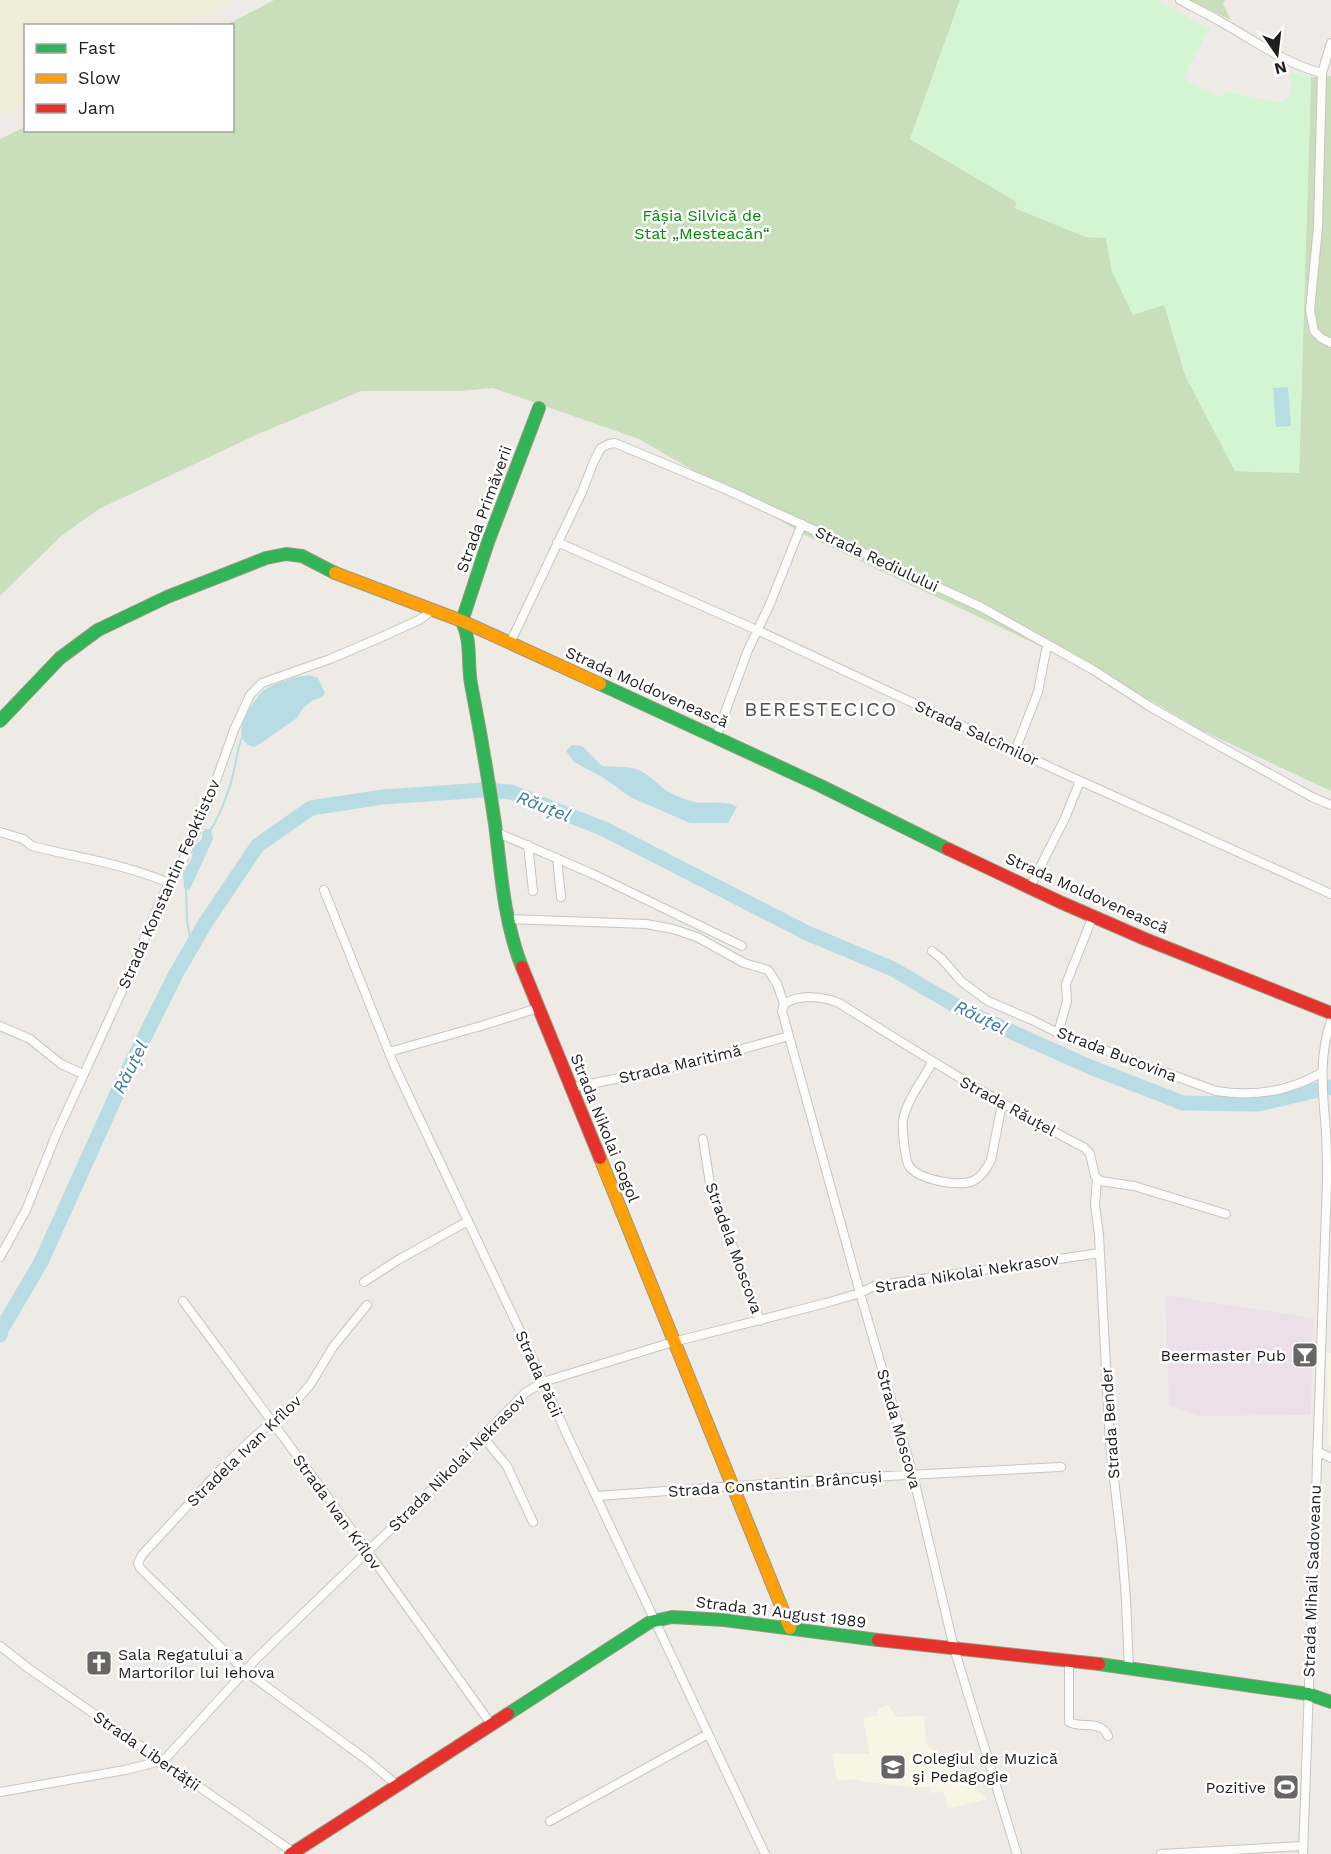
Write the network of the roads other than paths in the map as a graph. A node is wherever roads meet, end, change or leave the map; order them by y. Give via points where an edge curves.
1 (1179, 0) edge
2 (1331, 43) edge
3 (1322, 73) junction
4 (1331, 343) edge
5 (539, 408) dead end
6 (802, 524) junction
7 (557, 542) junction
8 (433, 610) junction
9 (462, 621) junction
10 (758, 630) junction
11 (510, 643) junction
12 (1047, 645) junction
13 (0, 721) edge
14 (716, 737) junction
15 (1015, 751) junction
16 (1080, 781) junction
17 (1331, 805) edge
18 (0, 832) edge
19 (496, 832) junction
20 (528, 845) junction
21 (557, 858) junction
22 (169, 883) junction
23 (1030, 887) junction
24 (324, 890) dead end
25 (533, 891) dead end
26 (1331, 894) edge
27 (561, 897) dead end
28 (1093, 916) junction
29 (508, 919) junction
30 (742, 946) dead end
31 (932, 951) dead end
32 (784, 1004) junction
33 (538, 1008) junction
34 (1331, 1013) edge
35 (1331, 1021) edge
36 (0, 1026) edge
37 (1058, 1033) junction
38 (789, 1036) junction
39 (389, 1052) junction
40 (932, 1063) junction
41 (83, 1074) junction
42 (1322, 1076) junction
43 (570, 1088) junction
44 (1002, 1104) junction
45 (703, 1139) dead end
46 (1097, 1179) junction
47 (1226, 1214) dead end
48 (468, 1221) junction
49 (1100, 1253) junction
50 (0, 1257) edge
51 (364, 1282) dead end
52 (860, 1293) junction
53 (183, 1300) dead end
54 (367, 1305) dead end
55 (760, 1321) junction
56 (673, 1342) junction
57 (543, 1382) junction
58 (271, 1422) junction
59 (482, 1436) junction
60 (1317, 1451) junction
61 (1331, 1458) edge
62 (1061, 1467) dead end
63 (913, 1475) junction
64 (731, 1486) junction
65 (597, 1496) junction
66 (533, 1522) dead end
67 (368, 1552) junction
68 (655, 1620) junction
69 (790, 1628) junction
70 (0, 1646) edge
71 (954, 1648) junction
72 (1069, 1661) junction
73 (1129, 1668) junction
74 (245, 1671) junction
75 (1308, 1694) junction
76 (1331, 1702) edge
77 (491, 1724) junction
78 (708, 1734) junction
79 (1108, 1736) dead end
80 (161, 1761) junction
81 (397, 1785) junction
82 (0, 1792) edge
83 (550, 1821) dead end
84 (1303, 1850) edge
85 (293, 1853) edge
86 (765, 1854) edge
87 (1017, 1854) edge
88 (1161, 1854) edge

1 - 3 street via 1287,60
2 - 3 street
3 - 4 street via 1318,227 1310,310 1314,331
5 - 9 street, Strada Primăverii
6 - 7 street, Strada Rediulului via 615,443 598,454
6 - 10 street
6 - 12 street, Strada Rediulului via 981,607
7 - 10 street, Strada Salcîmilor
7 - 11 street, Strada Rediulului
8 - 9 street, Strada Moldovenească
8 - 13 street, Strada Moldovenească via 302,556 276,555 167,597 98,630 60,658
8 - 22 street, Strada Konstantin Feoktistov via 378,639 255,688 241,712 206,809
9 - 11 street, Strada Moldovenească
9 - 19 street, Strada Nikolai Gogol via 468,635 470,678
10 - 14 street
10 - 15 street, Strada Salcîmilor
11 - 14 street, Strada Moldovenească
12 - 15 street via 1038,692
12 - 17 street, Strada Rediulului via 1221,747
14 - 23 street, Strada Moldovenească
15 - 16 street, Strada Salcîmilor
16 - 23 street
16 - 26 street, Strada Salcîmilor
18 - 22 street via 32,846 112,864
19 - 20 street
19 - 29 street, Strada Nikolai Gogol
20 - 21 street
20 - 25 street
21 - 27 street
21 - 30 street
22 - 41 street, Strada Konstantin Feoktistov
23 - 28 street, Strada Moldovenească
24 - 39 street, Strada Păcii
28 - 34 street, Strada Moldovenească
28 - 37 street via 1066,984 1067,1001
29 - 32 street, Strada Moscova via 646,924 673,929 697,937 744,963 768,970
29 - 33 street, Strada Nikolai Gogol
31 - 37 street, Strada Bucovina via 974,992
32 - 38 street, Strada Moscova via 782,1011
32 - 40 street, Strada Răuțel via 800,998 830,999
33 - 39 street
33 - 43 street, Strada Nikolai Gogol
35 - 42 street, Strada Mihail Sadoveanu
36 - 41 street via 30,1039 61,1064
37 - 42 street, Strada Bucovina via 1216,1091 1279,1091
38 - 43 street, Strada Maritimă via 689,1064
38 - 52 street, Strada Moscova
39 - 48 street, Strada Păcii
40 - 44 street, Strada Răuțel
40 - 44 street via 904,1119 908,1164 914,1170 958,1184 979,1177 991,1160
41 - 50 street, Strada Konstantin Feoktistov via 26,1210
42 - 60 street, Strada Mihail Sadoveanu via 1327,1183
43 - 56 street, Strada Nikolai Gogol
44 - 46 street, Strada Răuțel via 1085,1148
45 - 55 street, Stradela Moscova via 710,1185
46 - 47 street
46 - 49 street, Strada Bender via 1095,1205
48 - 51 street
48 - 57 street, Strada Păcii
49 - 52 street, Strada Nikolai Nekrasov via 885,1284
49 - 73 street, Strada Bender via 1110,1444 1125,1579
52 - 55 street, Strada Nikolai Nekrasov
52 - 63 street, Strada Moscova
53 - 58 street, Strada Ivan Krîlov
54 - 58 street, Stradela Ivan Krîlov via 333,1347 310,1385
55 - 56 street, Strada Nikolai Nekrasov
56 - 57 street, Strada Nikolai Nekrasov
56 - 64 street, Strada Nikolai Gogol
57 - 59 street, Strada Nikolai Nekrasov via 525,1393
57 - 65 street, Strada Păcii
58 - 67 street, Strada Ivan Krîlov
58 - 74 street, Stradela Ivan Krîlov via 224,1466 138,1563
59 - 66 street via 507,1466
59 - 67 street, Strada Nikolai Nekrasov
60 - 61 street
60 - 75 street, Strada Mihail Sadoveanu
62 - 63 street, Strada Constantin Brâncuși
63 - 64 street, Strada Constantin Brâncuși
63 - 71 street, Strada Moscova
64 - 65 street, Strada Constantin Brâncuși
64 - 69 street, Strada Nikolai Gogol
65 - 68 street, Strada Păcii
67 - 74 street, Strada Nikolai Nekrasov
67 - 77 street, Strada Ivan Krîlov
68 - 69 street, Strada 31 August 1989 via 701,1618
68 - 77 street, Strada 31 August 1989
68 - 78 street, Strada Păcii
69 - 71 street, Strada 31 August 1989
70 - 80 street, Strada Libertății
71 - 72 street, Strada 31 August 1989
71 - 87 street, Strada Moscova
72 - 73 street, Strada 31 August 1989
72 - 79 street via 1069,1722 1099,1726
73 - 75 street, Strada 31 August 1989
74 - 80 street, Strada Nikolai Nekrasov
74 - 81 street
75 - 76 street, Strada 31 August 1989
75 - 84 street, Strada Mihail Sadoveanu
77 - 81 street, Strada 31 August 1989
78 - 83 street
78 - 86 street, Strada Păcii
80 - 82 street
80 - 85 street, Strada Libertății
81 - 85 street, Strada 31 August 1989
84 - 88 street

